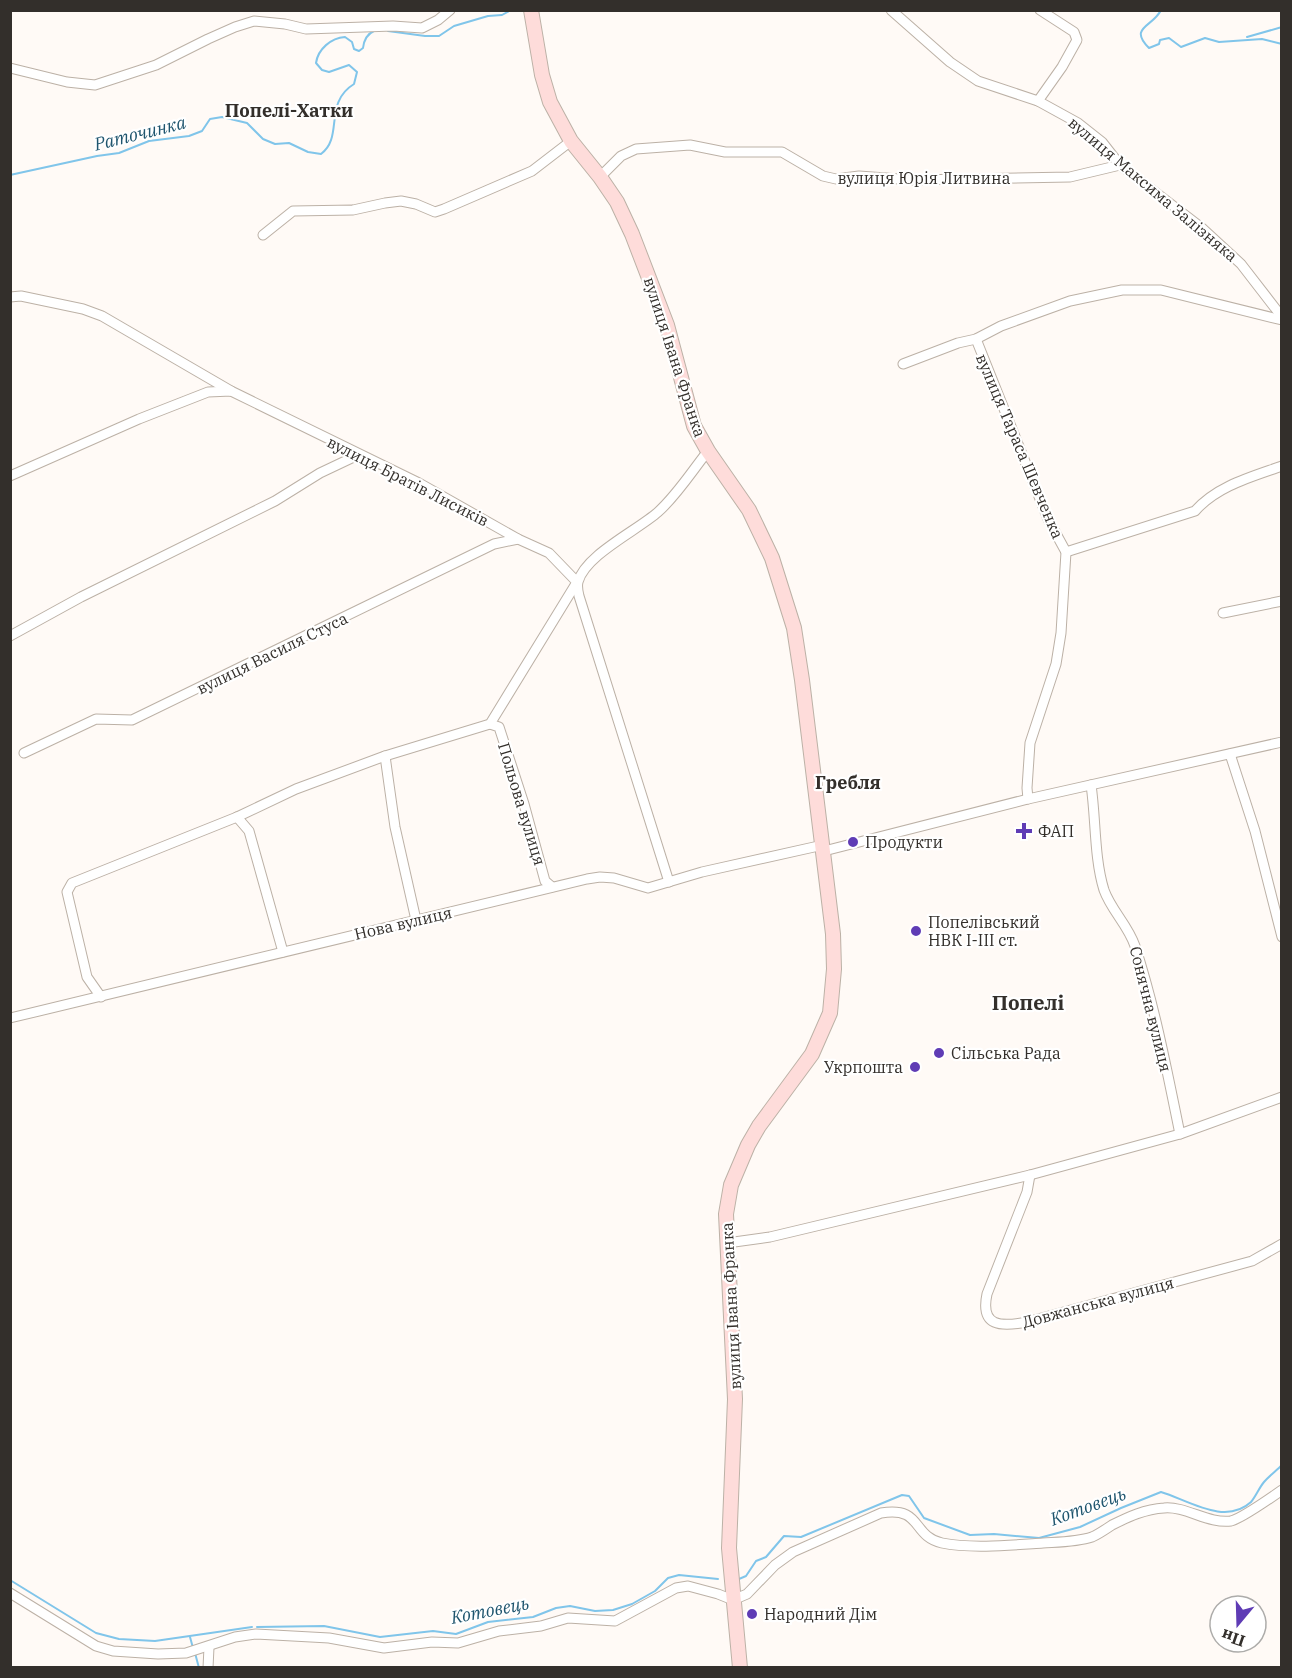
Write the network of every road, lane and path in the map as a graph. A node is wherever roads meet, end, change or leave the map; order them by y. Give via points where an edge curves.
1 (450, 10) edge
2 (891, 10) edge
3 (1040, 10) edge
4 (531, 12) edge
5 (10, 68) edge
6 (1038, 102) junction
7 (571, 141) junction
8 (1120, 165) junction
9 (600, 177) junction
10 (263, 235) dead end
11 (10, 297) edge
12 (1281, 318) edge
13 (976, 339) junction
14 (903, 364) dead end
15 (231, 391) junction
16 (708, 451) junction
17 (358, 455) junction
18 (1281, 466) edge
19 (10, 476) edge
20 (518, 539) junction
21 (1066, 552) junction
22 (578, 582) junction
23 (1281, 601) edge
24 (1223, 614) dead end
25 (10, 636) edge
26 (495, 723) junction
27 (1281, 742) edge
28 (24, 753) dead end
29 (1230, 754) junction
30 (385, 756) junction
31 (1091, 785) junction
32 (1028, 799) junction
33 (237, 817) junction
34 (823, 848) junction
35 (669, 882) junction
36 (552, 887) junction
37 (416, 920) junction
38 (1281, 937) edge
39 (283, 952) junction
40 (101, 997) junction
41 (10, 1018) edge
42 (1281, 1097) edge
43 (1180, 1134) junction
44 (1030, 1175) junction
45 (727, 1243) junction
46 (1281, 1244) edge
47 (1281, 1491) edge
48 (10, 1593) edge
49 (733, 1600) junction
50 (205, 1648) junction
51 (208, 1668) edge
52 (740, 1668) edge

1 - 5 street via 422,28 306,29 254,21 156,65 95,86
2 - 6 street, вулиця Максима Залізняка via 978,81
3 - 6 street via 1074,32 1077,40
4 - 7 main road, вулиця Івана Франка via 550,102
6 - 8 street, вулиця Максима Залізняка via 1078,123 1102,142
7 - 9 main road, вулиця Івана Франка
7 - 10 street via 532,171 435,212 401,201 353,210 293,211
8 - 9 street, вулиця Юрія Литвина via 1070,177 836,179 823,176 782,152 725,152 690,145 636,149 621,156
8 - 12 street, вулиця Максима Залізняка via 1202,228 1241,264
9 - 16 main road, вулиця Івана Франка via 633,234 658,298 694,426
11 - 15 street, вулиця Братів Лисиків via 21,296 102,316
12 - 13 street, вулиця Тараса Шевченка via 1161,290 1122,290 1070,301
13 - 14 street, вулиця Тараса Шевченка
13 - 21 street, вулиця Тараса Шевченка via 1048,519
15 - 17 street, вулиця Братів Лисиків
15 - 19 street via 208,392
16 - 22 street via 656,514 597,557
16 - 34 main road, вулиця Івана Франка via 749,510 787,601 802,680
17 - 20 street, вулиця Братів Лисиків via 419,483
17 - 25 street
18 - 21 street, вулиця Тараса Шевченка via 1232,485 1204,501 1195,511
20 - 22 street, вулиця Братів Лисиків via 549,553
20 - 28 street, вулиця Василя Стуса via 494,544 132,720 96,719
21 - 32 street, вулиця Тараса Шевченка via 1062,633 1030,743
22 - 26 street via 527,662
22 - 35 street via 579,596
23 - 24 street
26 - 30 street, Польова вулиця
26 - 36 street, Польова вулиця via 524,804 545,881
27 - 29 street
29 - 31 street
29 - 38 street
30 - 33 street, Польова вулиця via 296,789
30 - 37 street via 395,826
31 - 32 street
31 - 43 street, Сонячна вулиця via 1105,892 1135,946 1155,1014
32 - 34 street
33 - 39 street via 249,831
33 - 40 street, Польова вулиця via 72,883 67,892 87,977
34 - 35 street, Нова вулиця
34 - 45 main road, вулиця Івана Франка via 834,969 831,1013 812,1054 748,1145 731,1185
35 - 36 street, Нова вулиця via 648,888 600,877
36 - 37 street, Нова вулиця
37 - 39 street, Нова вулиця
39 - 40 street, Нова вулиця
40 - 41 street, Нова вулиця
42 - 43 street
43 - 44 street
44 - 45 street via 770,1237
44 - 46 street, Довжанська вулиця via 987,1294 986,1315 999,1324 1027,1322 1252,1261
45 - 49 main road, вулиця Івана Франка via 735,1399 729,1548
47 - 49 street via 1232,1521 1163,1508 1136,1514 1084,1538 990,1546 942,1543 923,1532 911,1516 893,1511 881,1513 793,1551 747,1594
48 - 50 street via 96,1646 113,1651 186,1653
49 - 50 street via 688,1586 676,1588 615,1621 568,1618 458,1643 384,1648 329,1638 256,1634
49 - 52 main road, вулиця Івана Франка
50 - 51 street

